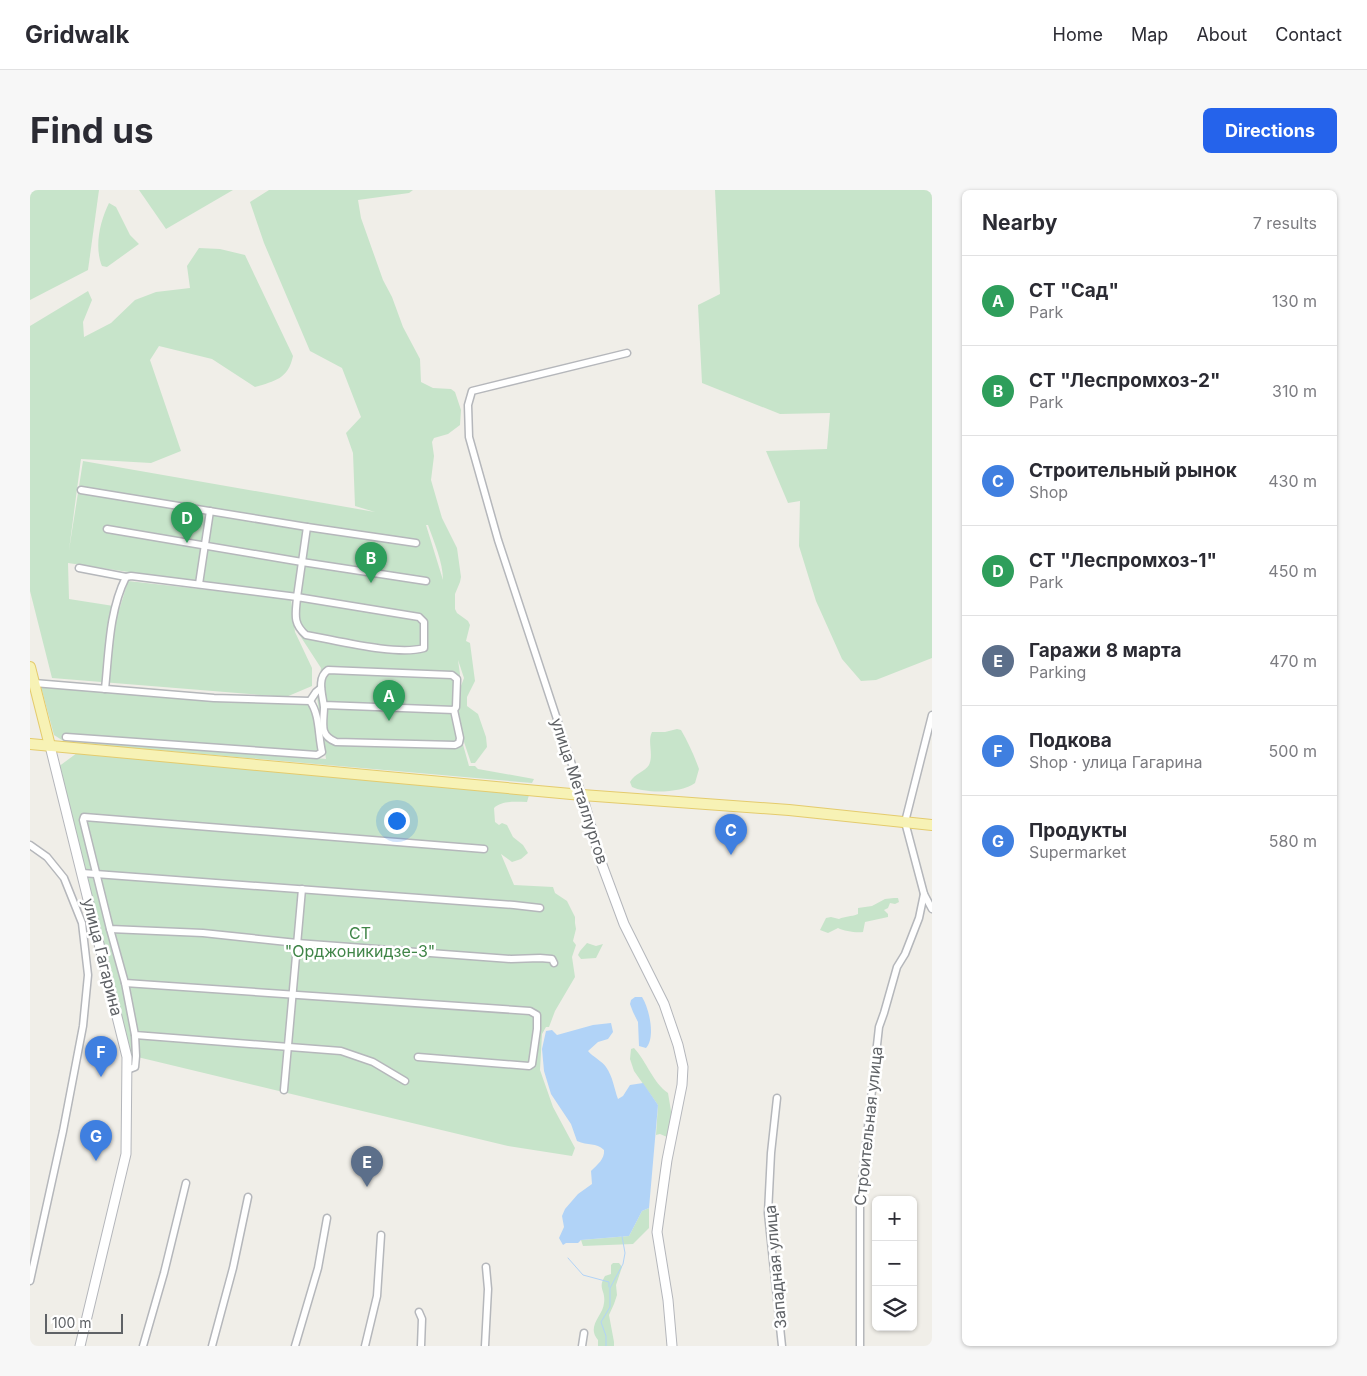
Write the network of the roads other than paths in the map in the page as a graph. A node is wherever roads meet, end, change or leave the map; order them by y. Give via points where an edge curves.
1 (627, 353) dead end
2 (81, 490) dead end
3 (210, 511) junction
4 (307, 527) junction
5 (107, 529) dead end
6 (416, 543) dead end
7 (205, 546) junction
8 (302, 562) junction
9 (79, 568) dead end
10 (126, 577) junction
11 (426, 580) dead end
12 (199, 584) junction
13 (297, 596) junction
14 (30, 667) edge
15 (34, 683) junction
16 (321, 688) junction
17 (106, 689) junction
18 (310, 701) junction
19 (324, 704) junction
20 (454, 710) junction
21 (932, 716) edge
22 (66, 737) dead end
23 (30, 744) edge
24 (50, 746) junction
25 (582, 795) junction
26 (905, 822) junction
27 (932, 824) edge
28 (30, 845) edge
29 (484, 849) dead end
30 (82, 873) junction
31 (96, 873) junction
32 (302, 889) junction
33 (924, 894) junction
34 (540, 908) dead end
35 (932, 909) edge
36 (110, 929) junction
37 (297, 943) junction
38 (554, 963) dead end
39 (125, 983) junction
40 (293, 994) junction
41 (135, 1035) junction
42 (288, 1046) junction
43 (418, 1056) dead end
44 (127, 1070) junction
45 (404, 1080) dead end
46 (284, 1090) dead end
47 (776, 1098) dead end
48 (186, 1183) dead end
49 (248, 1197) dead end
50 (327, 1218) dead end
51 (381, 1235) dead end
52 (486, 1267) dead end
53 (30, 1281) edge
54 (419, 1312) dead end
55 (584, 1333) dead end
56 (80, 1346) edge
57 (144, 1346) edge
58 (212, 1346) edge
59 (295, 1346) edge
60 (365, 1346) edge
61 (421, 1346) edge
62 (485, 1346) edge
63 (582, 1346) edge
64 (672, 1346) edge
65 (782, 1346) edge
66 (860, 1346) edge

1 - 25 street, улица Металлургов via 472,391 468,405 469,437 496,531
2 - 3 street
3 - 4 street
3 - 7 street
4 - 6 street
4 - 8 street
5 - 7 street
7 - 8 street
7 - 12 street
8 - 11 street
8 - 13 street
9 - 10 street
10 - 12 street
10 - 17 street via 117,594 110,632
12 - 13 street
13 - 13 street via 296,623 306,634 395,650 424,648 424,622 419,617
14 - 15 main road
15 - 17 street
15 - 24 main road
16 - 18 street
16 - 19 street
16 - 20 street via 328,670 452,675 456,679
17 - 18 street via 214,698
18 - 22 street via 318,720 322,752 318,755
19 - 20 street
19 - 20 street via 324,731 336,742 455,745 460,738
21 - 26 street
23 - 24 main road
24 - 25 main road
24 - 30 main road, улица Гагарина
25 - 26 main road
25 - 64 main road, улица Металлургов via 621,915 664,1004 682,1067 682,1085 657,1232
26 - 27 main road
26 - 33 street
28 - 53 street via 47,857 64,878 82,923 88,975 83,1026 67,1112
29 - 31 street via 84,817
30 - 31 street
30 - 44 main road, улица Гагарина via 127,1057
31 - 32 street
31 - 36 street
32 - 34 street
32 - 37 street
33 - 35 street
33 - 66 street, Строительная улица via 919,918 897,967 879,1027 860,1199
36 - 37 street via 203,933
36 - 39 street
37 - 38 street via 512,959 540,958
37 - 40 street
39 - 40 street
39 - 41 street
40 - 42 street
40 - 43 street via 530,1011 537,1015 532,1064 529,1066
41 - 42 street
41 - 44 street via 135,1067
42 - 45 street via 341,1051 373,1062
42 - 46 street
44 - 56 main road, улица Гагарина via 126,1154
47 - 65 street, Западная улица via 768,1212
48 - 57 street
49 - 58 street
50 - 59 street via 318,1268
51 - 60 street via 377,1296
52 - 62 street
54 - 61 street via 422,1319
55 - 63 street

